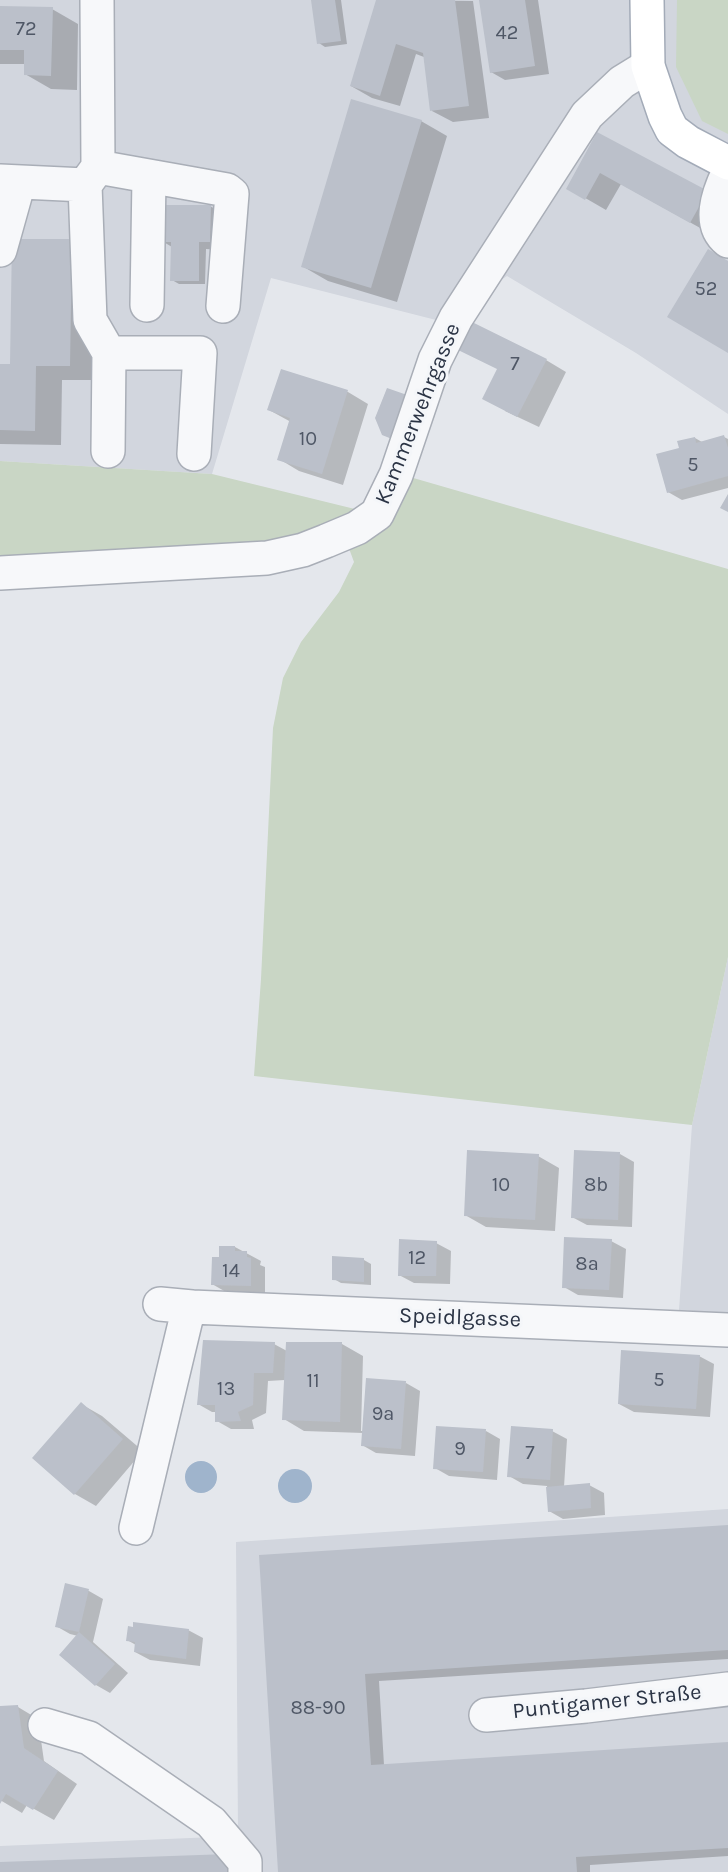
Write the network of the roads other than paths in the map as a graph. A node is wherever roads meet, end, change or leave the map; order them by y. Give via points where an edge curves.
1 (98, 0) edge
2 (647, 0) edge
3 (648, 66) junction
4 (728, 163) edge
5 (728, 173) edge
6 (91, 176) junction
7 (149, 177) junction
8 (10, 182) edge
9 (728, 241) edge
10 (0, 250) edge
11 (147, 305) dead end
12 (223, 306) dead end
13 (109, 353) junction
14 (108, 451) dead end
15 (194, 454) dead end
16 (0, 573) edge
17 (160, 1304) dead end
18 (192, 1307) junction
19 (728, 1330) edge
20 (136, 1528) dead end
21 (728, 1689) edge
22 (486, 1715) dead end
23 (45, 1725) dead end
24 (245, 1872) edge

1 - 6 street
2 - 3 main road
3 - 4 main road via 672,130
3 - 16 street, Kammerwehrgasse via 622,82 586,115 456,318 435,360 396,475 377,514 370,520 303,550 267,558
5 - 9 street via 716,207 717,225
6 - 7 street
6 - 8 street
6 - 13 street via 90,320
7 - 11 street
7 - 12 street via 232,194
8 - 10 street
13 - 14 street
13 - 15 street via 200,353
17 - 18 street, Speidlgasse
18 - 19 street, Speidlgasse
18 - 20 street
21 - 22 street, Puntigamer Straße
23 - 24 street via 89,1738 211,1822 245,1862

